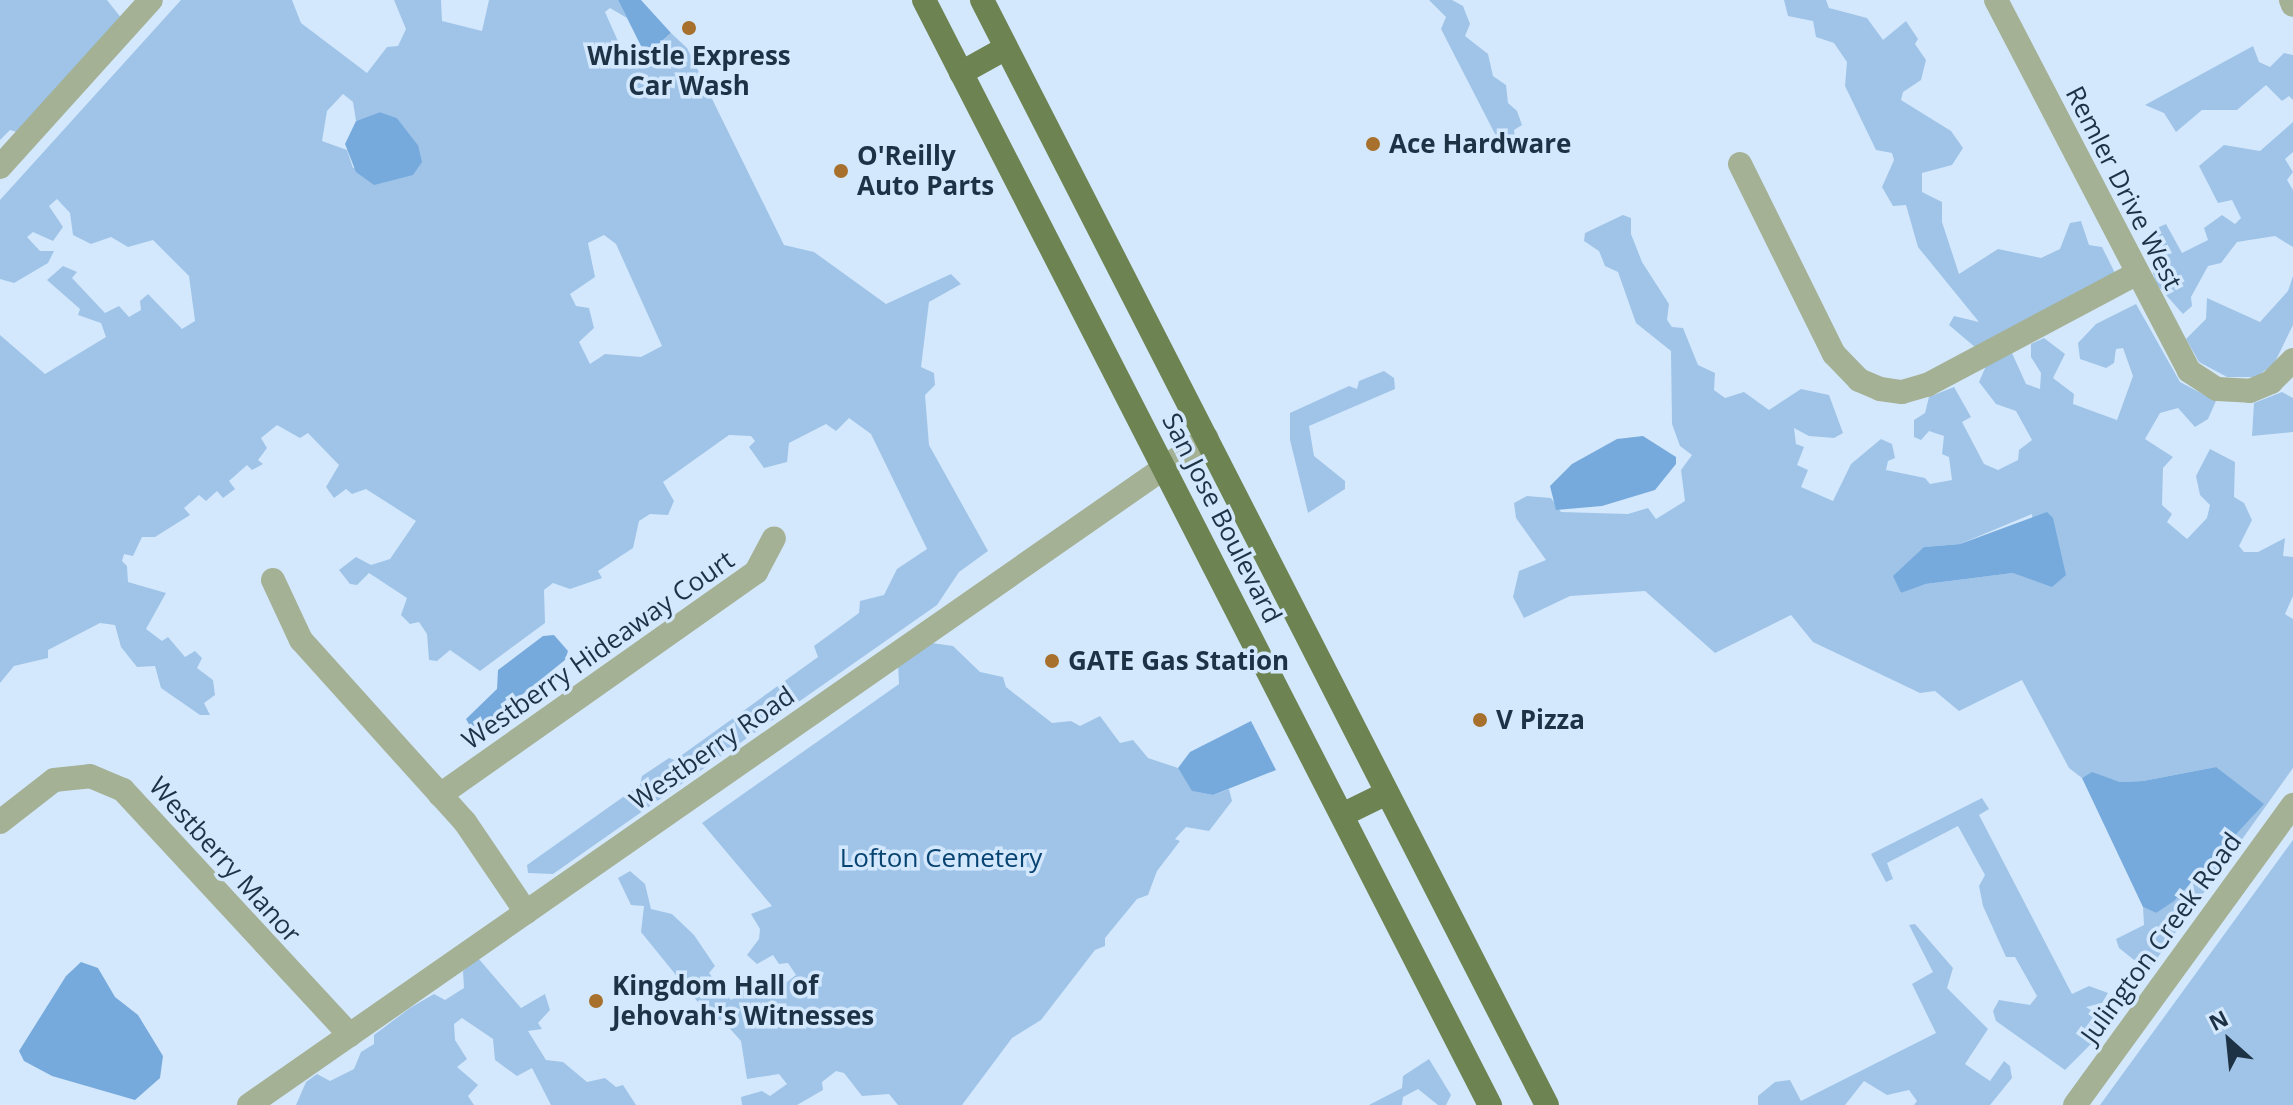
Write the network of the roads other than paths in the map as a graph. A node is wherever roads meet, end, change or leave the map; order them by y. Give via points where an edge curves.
1 (151, 0) edge
2 (924, 0) edge
3 (982, 0) edge
4 (1996, 0) edge
5 (1006, 48) junction
6 (961, 73) junction
7 (1740, 164) dead end
8 (0, 167) edge
9 (2136, 274) junction
10 (2293, 360) edge
11 (1207, 438) junction
12 (1165, 468) junction
13 (774, 538) dead end
14 (273, 580) dead end
15 (1387, 793) junction
16 (440, 795) junction
17 (2293, 805) edge
18 (1342, 815) junction
19 (0, 822) edge
20 (526, 912) junction
21 (350, 1035) junction
22 (249, 1105) edge
23 (1490, 1105) edge
24 (1547, 1105) edge
25 (2075, 1105) edge

1 - 8 street
2 - 6 main road, San Jose Boulevard
3 - 5 main road, San Jose Boulevard
4 - 9 street, Remler Drive West
5 - 6 main road
5 - 11 main road, San Jose Boulevard
6 - 12 main road, San Jose Boulevard
7 - 9 street via 1834,354 1859,380 1880,389 1902,392 1927,385
9 - 10 street, Remler Drive West via 2180,358 2201,381 2217,389 2250,391 2271,382
11 - 12 street, Westberry Road
11 - 15 main road, San Jose Boulevard
12 - 18 main road, San Jose Boulevard
12 - 20 street, Westberry Road
13 - 16 street, Westberry Hideaway Court via 756,572
14 - 16 street via 301,640
15 - 18 main road
15 - 24 main road, San Jose Boulevard
16 - 20 street
17 - 25 street, Julington Creek Road
18 - 23 main road, San Jose Boulevard
19 - 21 street, Westberry Manor via 54,780 90,776 123,790
20 - 21 street, Westberry Road
21 - 22 street, Westberry Road

